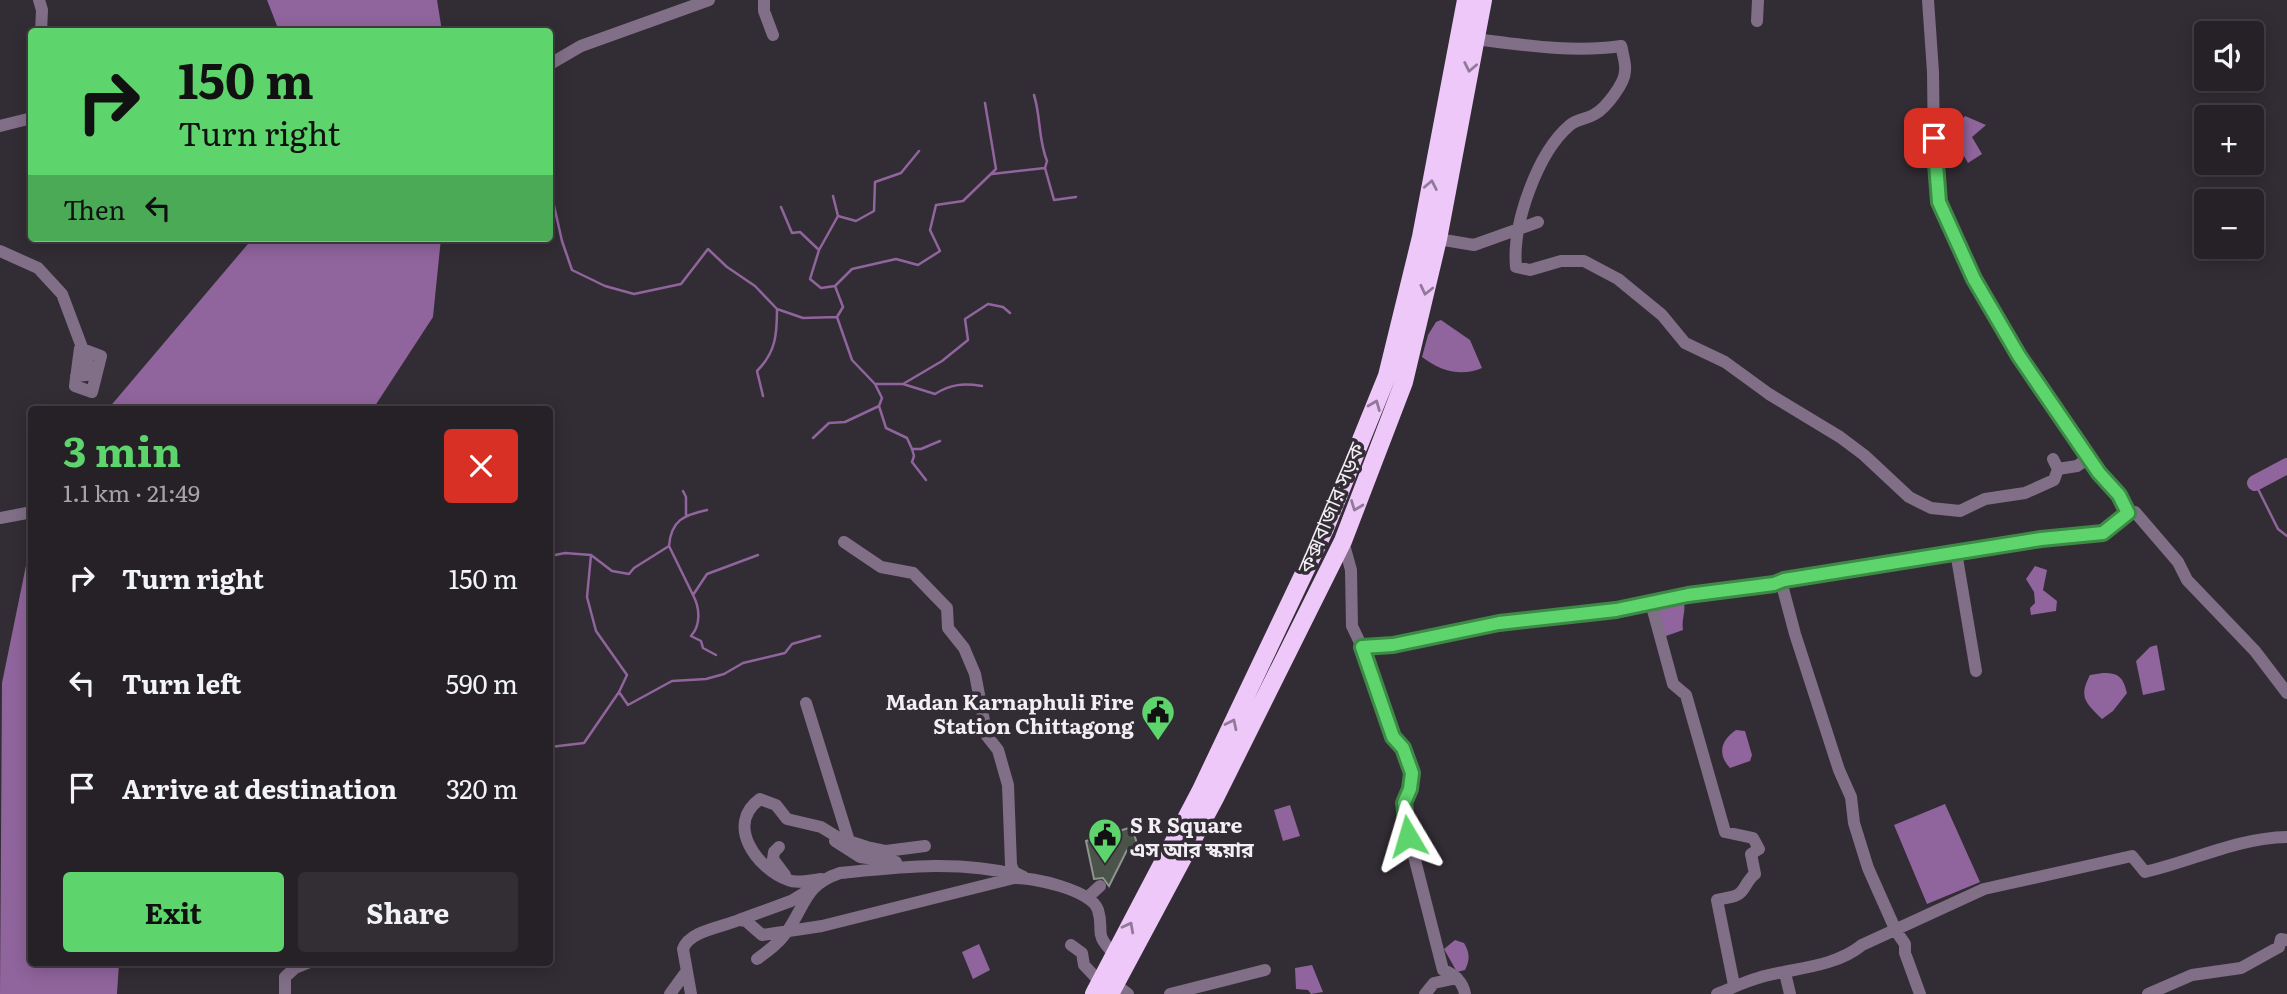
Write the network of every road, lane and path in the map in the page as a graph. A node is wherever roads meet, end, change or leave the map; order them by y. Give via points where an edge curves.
1 (39, 0) edge
2 (709, 0) edge
3 (764, 0) edge
4 (1466, 0) edge
5 (1483, 0) edge
6 (1758, 0) edge
7 (1928, 0) edge
8 (1757, 21) dead end
9 (41, 28) edge
10 (773, 35) dead end
11 (1475, 39) junction
12 (553, 62) edge
13 (28, 119) edge
14 (0, 126) edge
15 (1538, 222) dead end
16 (1520, 227) junction
17 (1438, 239) junction
18 (0, 251) edge
19 (80, 348) junction
20 (2090, 457) junction
21 (2128, 513) junction
22 (28, 514) edge
23 (0, 518) edge
24 (844, 541) dead end
25 (1343, 541) junction
26 (1956, 552) junction
27 (1781, 581) junction
28 (1651, 603) junction
29 (1362, 647) junction
30 (1976, 671) dead end
31 (2287, 693) edge
32 (806, 703) dead end
33 (794, 821) junction
34 (2287, 837) edge
35 (849, 841) junction
36 (925, 846) dead end
37 (779, 847) dead end
38 (901, 867) junction
39 (1025, 877) junction
40 (821, 879) junction
41 (790, 881) junction
42 (1100, 886) dead end
43 (810, 889) junction
44 (1088, 897) junction
45 (739, 920) junction
46 (1896, 931) junction
47 (786, 932) junction
48 (2287, 940) edge
49 (1071, 945) dead end
50 (1114, 954) junction
51 (757, 959) dead end
52 (300, 966) edge
53 (1265, 970) dead end
54 (686, 972) junction
55 (1785, 973) junction
56 (1457, 978) junction
57 (1734, 985) junction
58 (1109, 990) edge
59 (285, 994) edge
60 (670, 994) edge
61 (691, 994) edge
62 (1170, 994) edge
63 (1425, 994) edge
64 (1465, 994) edge
65 (1717, 994) edge
66 (1790, 994) edge
67 (1920, 994) edge
68 (2148, 994) edge

1 - 9 street
2 - 12 street via 581,46
3 - 10 street
50 -> 4 highway, কক্সবাজার সড়ক via 1200,792 1324,531 1387,376 1421,237
5 - 11 highway, কক্সবাজার সড়ক
6 - 8 street
7 - 20 street via 1939,202 1974,279 2019,356
11 - 16 street via 1591,50 1622,46 1626,73 1596,113 1572,123 1559,136 1531,180
11 -> 17 highway, কক্সবাজার সড়ক
13 - 14 street
15 - 16 street
16 - 17 street via 1474,245
16 - 20 street via 1514,250 1516,267 1530,270 1561,261 1584,261 1618,279 1662,315 1685,343 1725,362 1840,437 1909,496 1931,508 1960,512 1985,499 2025,493 2054,480 2056,464 2077,466
17 -> 25 highway, কক্সবাজার সড়ক via 1404,382
18 - 19 street via 38,268 62,294
19 - 19 street via 75,386 92,392 101,356
20 - 21 street
21 - 26 street via 2103,533
21 - 31 street via 2136,512 2178,562 2187,580 2255,651
22 - 23 street
24 - 39 street via 881,567 913,573 947,608 948,628 975,674 988,736 998,750 1007,785 1011,865
25 - 29 street via 1351,570 1352,626
25 - 58 highway, কক্সবাজার সড়ক via 1215,798
26 - 27 street
26 - 30 street
27 - 28 street
27 - 46 street via 1851,797 1864,857
28 - 29 street
28 - 57 street via 1673,684 1686,695 1726,832 1753,838 1759,849 1751,854 1755,874 1742,891 1717,900
29 - 56 street via 1393,737 1403,748 1412,773 1404,803 1407,830 1443,970
32 - 35 street
33 - 35 street via 821,827
33 - 38 street via 860,857 894,860
33 - 41 street via 760,799 749,807 743,820 759,862
34 - 46 street via 2266,837 2145,872 2133,856 1984,889
35 - 36 street via 886,851
37 - 41 street via 773,859
38 - 39 street via 979,866
38 - 40 street
39 - 44 street
39 - 47 street
40 - 41 street
40 - 43 street
42 - 44 street
43 - 45 street
43 - 47 street
44 - 50 street via 1098,910 1101,938
45 - 47 street via 762,935
45 - 54 street via 690,938 682,949
46 - 55 street via 1862,945 1849,956
46 - 67 street via 1905,944
47 - 51 street
48 - 68 street via 2281,939 2279,947 2241,968 2192,975
49 - 58 street
50 - 58 highway, কক্সবাজার সড়ক
52 - 59 street via 285,977
53 - 62 street
54 - 60 street
54 - 61 street
55 - 57 street
55 - 66 street
56 - 63 street via 1434,983
56 - 64 street
57 - 65 street

